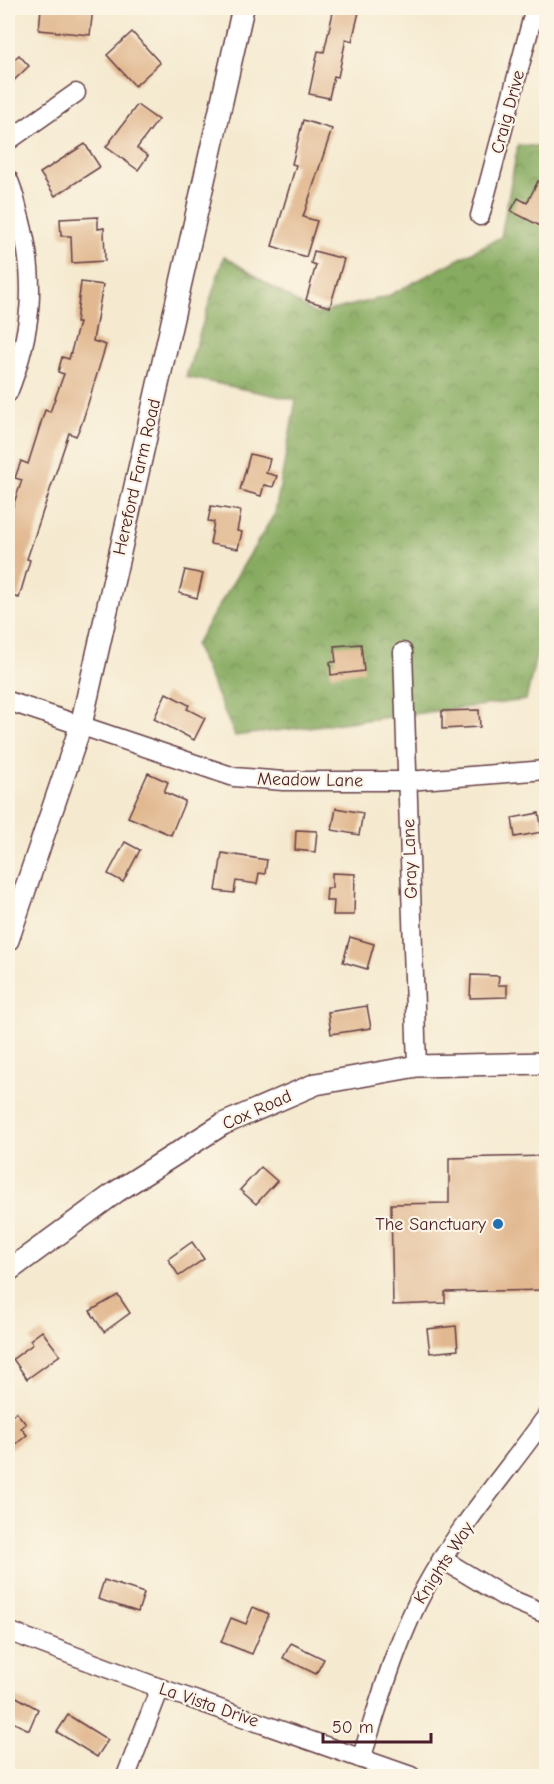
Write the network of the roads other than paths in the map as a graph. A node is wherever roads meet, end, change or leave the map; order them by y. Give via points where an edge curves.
1 (243, 8) edge
2 (535, 8) edge
3 (76, 93) dead end
4 (8, 141) edge
5 (8, 179) edge
6 (480, 216) dead end
7 (8, 393) edge
8 (403, 651) dead end
9 (8, 701) edge
10 (81, 725) junction
11 (546, 770) edge
12 (408, 781) junction
13 (8, 940) edge
14 (546, 1063) edge
15 (417, 1066) junction
16 (8, 1271) edge
17 (546, 1417) edge
18 (442, 1559) junction
19 (546, 1614) edge
20 (8, 1631) edge
21 (160, 1688) junction
22 (361, 1758) junction
23 (126, 1776) edge
24 (411, 1776) edge

1 - 10 street, Hereford Farm Road
2 - 6 street, Craig Drive
3 - 4 street
5 - 7 street via 31,276 29,320
8 - 12 street, Gray Lane
9 - 10 street, Meadow Lane
10 - 12 street, Meadow Lane via 234,777
10 - 13 street, Hereford Farm Road
11 - 12 street, Meadow Lane
12 - 15 street, Gray Lane
14 - 15 street, Cox Road
15 - 16 street, Cox Road via 316,1084 223,1124 116,1192
17 - 18 street, Knights Way
18 - 19 street via 502,1596
18 - 22 street, Knights Way via 410,1617
20 - 21 street, La Vista Drive
21 - 22 street, La Vista Drive
21 - 23 street
22 - 24 street, La Vista Drive

